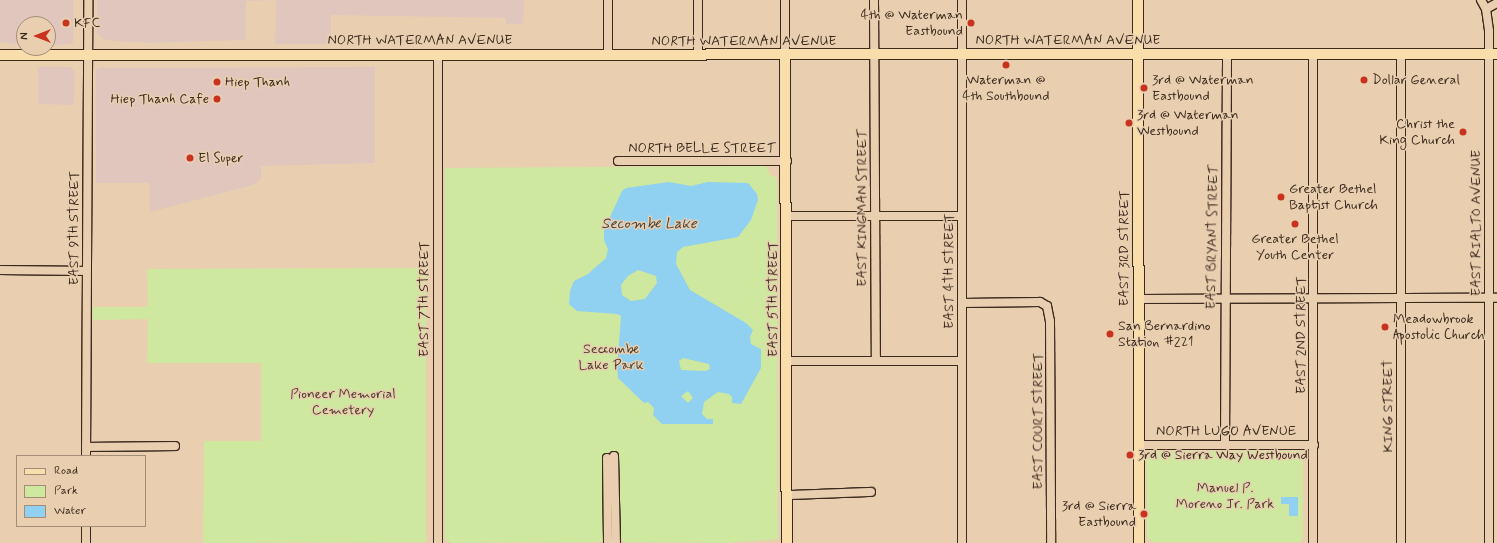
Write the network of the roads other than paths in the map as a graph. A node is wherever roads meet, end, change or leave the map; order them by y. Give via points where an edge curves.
1 (88, 0) edge
2 (608, 0) edge
3 (698, 0) edge
4 (785, 0) edge
5 (874, 0) edge
6 (962, 0) edge
7 (1138, 0) edge
8 (1481, 0) edge
9 (1497, 3) edge
10 (1486, 9) junction
11 (438, 54) junction
12 (608, 54) junction
13 (962, 54) junction
14 (1138, 54) junction
15 (1228, 54) junction
16 (1313, 54) junction
17 (1401, 54) junction
18 (1492, 54) edge
19 (0, 55) edge
20 (88, 55) junction
21 (698, 55) junction
22 (785, 55) junction
23 (874, 55) junction
24 (618, 161) dead end
25 (787, 161) junction
26 (787, 216) junction
27 (875, 216) junction
28 (962, 216) junction
29 (0, 270) edge
30 (86, 271) junction
31 (1224, 298) junction
32 (1493, 298) edge
33 (1138, 299) junction
34 (1314, 299) junction
35 (1401, 300) junction
36 (962, 303) junction
37 (787, 361) junction
38 (876, 361) junction
39 (962, 361) junction
40 (1138, 444) junction
41 (1225, 444) junction
42 (1314, 445) junction
43 (175, 446) dead end
44 (86, 447) junction
45 (86, 455) edge
46 (871, 492) dead end
47 (788, 495) junction
48 (86, 527) edge
49 (86, 543) edge
50 (438, 543) edge
51 (608, 543) edge
52 (616, 543) edge
53 (787, 543) edge
54 (962, 543) edge
55 (1051, 543) edge
56 (1138, 543) edge
57 (1313, 543) edge
58 (1401, 543) edge
59 (1489, 543) edge

1 - 20 street, EAST 9TH STREET
2 - 12 street
3 - 21 street
4 - 22 street
5 - 23 street, EAST KINGMAN STREET
6 - 13 street, EAST 4TH STREET
7 - 14 main road, EAST 3RD STREET
8 - 10 street, EAST RIALTO AVENUE
9 - 10 street
10 - 18 street, EAST RIALTO AVENUE
11 - 12 main road, NORTH WATERMAN AVENUE
11 - 20 main road, NORTH WATERMAN AVENUE
11 - 50 street, EAST 7TH STREET
12 - 21 main road, NORTH WATERMAN AVENUE
13 - 14 main road, NORTH WATERMAN AVENUE
13 - 23 main road, NORTH WATERMAN AVENUE
13 - 28 street, EAST 4TH STREET
14 - 15 main road, NORTH WATERMAN AVENUE
14 - 33 main road, EAST 3RD STREET
15 - 16 main road, NORTH WATERMAN AVENUE
15 - 31 street, EAST BRYANT STREET
16 - 17 main road, NORTH WATERMAN AVENUE
16 - 34 street, EAST 2ND STREET
17 - 18 main road, NORTH WATERMAN AVENUE
17 - 35 street, KING STREET
18 - 32 street, EAST RIALTO AVENUE
19 - 20 main road, NORTH WATERMAN AVENUE
20 - 30 street, EAST 9TH STREET
21 - 22 main road, NORTH WATERMAN AVENUE
22 - 23 main road, NORTH WATERMAN AVENUE
22 - 25 main road, EAST 5TH STREET
23 - 27 street, EAST KINGMAN STREET
24 - 25 street, NORTH BELLE STREET
25 - 26 main road, EAST 5TH STREET
26 - 27 street
26 - 37 main road, EAST 5TH STREET
27 - 28 street
27 - 38 street, EAST KINGMAN STREET
28 - 36 street, EAST 4TH STREET
29 - 30 street
30 - 44 street, EAST 9TH STREET
31 - 33 street
31 - 34 street
31 - 41 street, EAST BRYANT STREET
32 - 35 street
32 - 59 street, EAST RIALTO AVENUE
33 - 40 main road, EAST 3RD STREET
34 - 35 street
34 - 42 street, EAST 2ND STREET
35 - 58 street, KING STREET
36 - 39 street, EAST 4TH STREET
36 - 55 street, EAST COURT STREET via 1040,302 1047,306 1050,316
37 - 38 street
37 - 47 main road, EAST 5TH STREET
38 - 39 street
39 - 54 street, EAST 4TH STREET
40 - 41 street, NORTH LUGO AVENUE
40 - 56 main road, EAST 3RD STREET
41 - 42 street, NORTH LUGO AVENUE
42 - 57 street, EAST 2ND STREET
43 - 44 street
44 - 45 street, EAST 9TH STREET
46 - 47 street
47 - 53 main road, EAST 5TH STREET
48 - 49 street
51 - 52 street via 611,457

